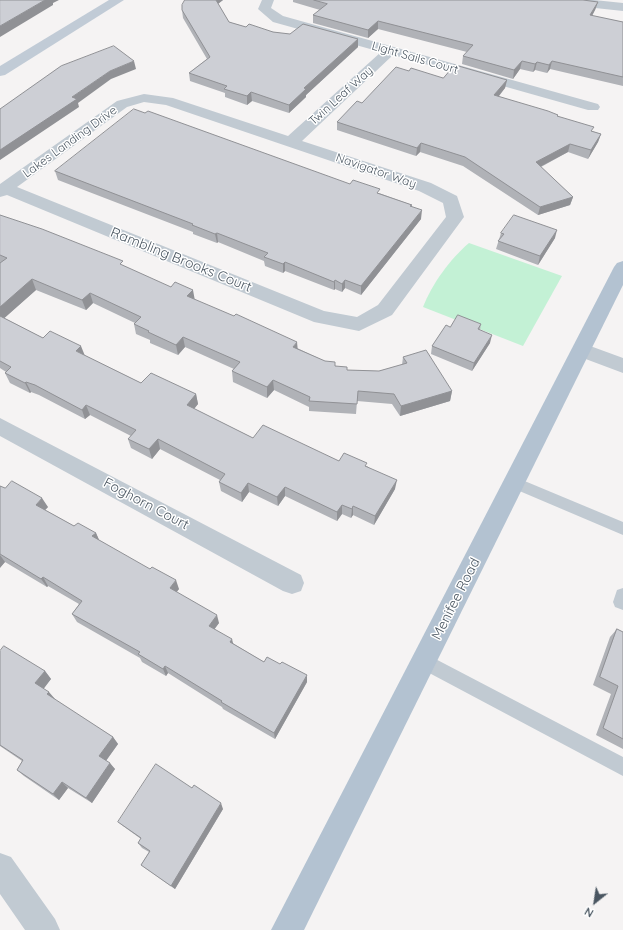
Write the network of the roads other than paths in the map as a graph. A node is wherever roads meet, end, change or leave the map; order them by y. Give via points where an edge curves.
1 (118, 0) edge
2 (558, 0) edge
3 (266, 5) edge
4 (623, 7) edge
5 (390, 51) junction
6 (0, 72) edge
7 (144, 98) joint
8 (593, 107) dead end
9 (291, 142) junction
10 (3, 190) edge
11 (623, 267) edge
12 (359, 324) joint
13 (582, 350) junction
14 (623, 366) edge
15 (0, 426) edge
16 (515, 483) junction
17 (623, 529) edge
18 (292, 583) dead end
19 (623, 595) edge
20 (623, 603) edge
21 (424, 661) junction
22 (623, 767) edge
23 (0, 868) edge
24 (44, 930) edge
25 (287, 930) edge

1 - 6 street
2 - 4 street
3 - 5 street, Light Sails Court via 278,19
5 - 8 street, Light Sails Court
5 - 9 street, Twin Leaf Way
7 - 9 street, Navigator Way via 168,101
7 - 10 street, Lakes Landing Drive via 122,104
9 - 12 street, Navigator Way via 425,187 451,200 455,218 385,310
10 - 12 street, Rambling Brooks Court via 321,317
11 - 13 main road, Menifee Road
13 - 14 street
13 - 16 main road, Menifee Road
15 - 18 street, Foghorn Court
16 - 17 lane
16 - 21 main road, Menifee Road
19 - 20 lane
21 - 22 lane
21 - 25 main road, Menifee Road
23 - 24 street

